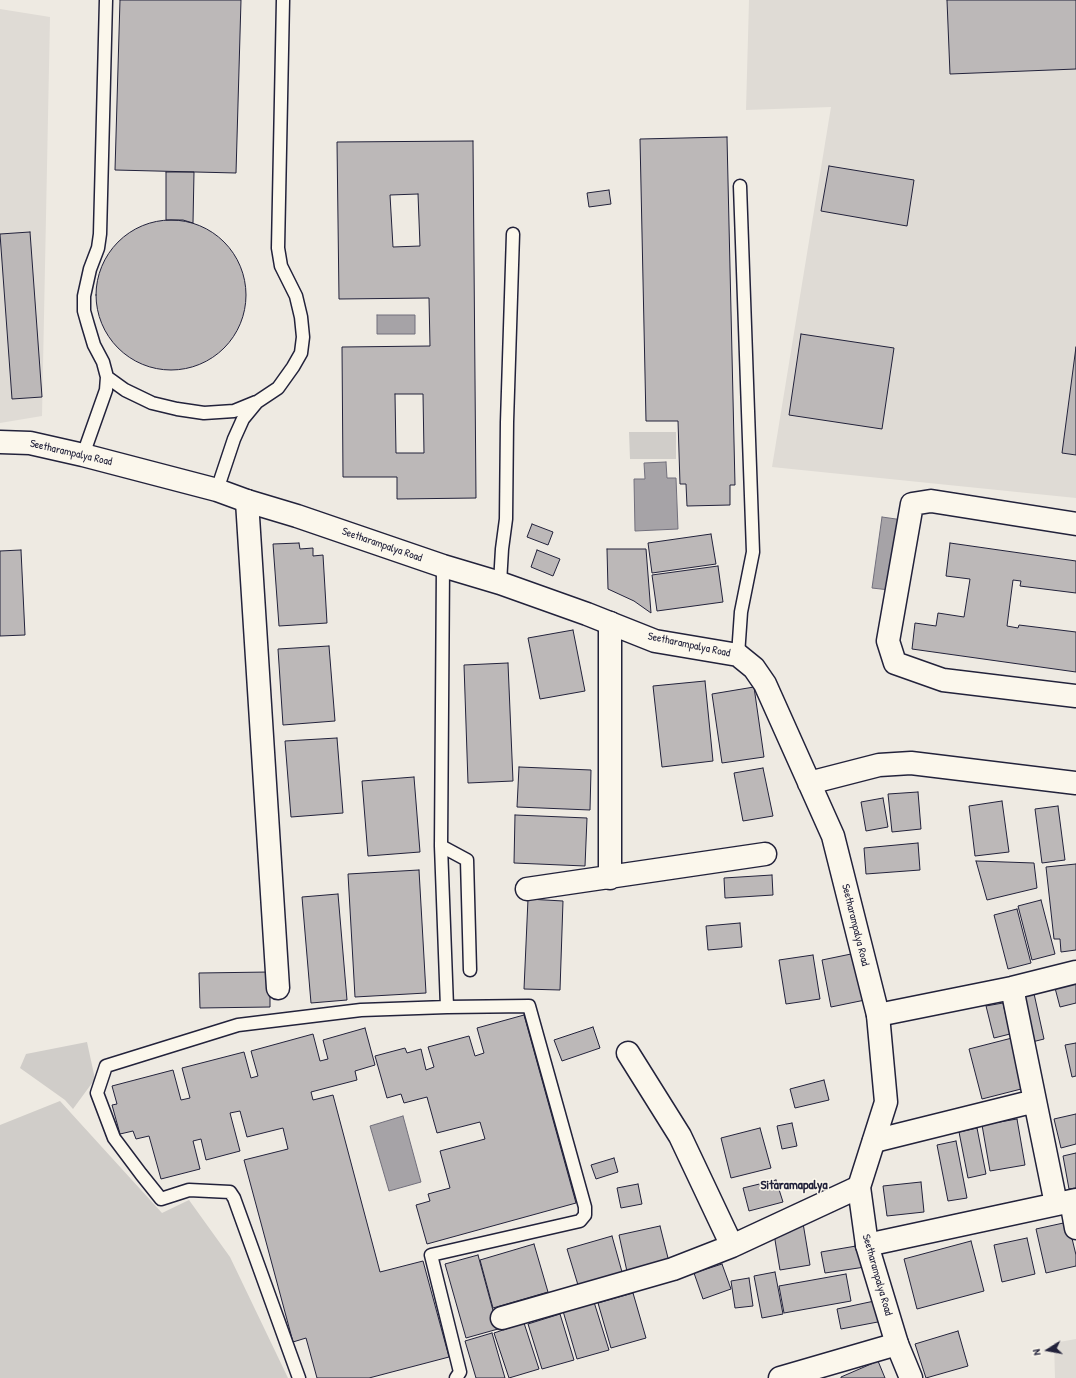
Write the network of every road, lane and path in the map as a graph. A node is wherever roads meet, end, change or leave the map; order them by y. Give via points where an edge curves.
1 (106, 0) edge
2 (283, 0) edge
3 (740, 186) dead end
4 (513, 234) dead end
5 (108, 377) junction
6 (257, 402) junction
7 (0, 442) edge
8 (83, 455) junction
9 (217, 490) junction
10 (247, 502) junction
11 (1076, 524) edge
12 (443, 566) junction
13 (500, 583) junction
14 (610, 623) junction
15 (738, 655) junction
16 (1076, 696) edge
17 (809, 783) junction
18 (1076, 783) edge
19 (441, 846) junction
20 (764, 854) dead end
21 (610, 878) junction
22 (527, 889) dead end
23 (470, 970) dead end
24 (1076, 972) edge
25 (278, 988) dead end
26 (1012, 988) junction
27 (447, 1007) junction
28 (878, 1015) junction
29 (628, 1053) dead end
30 (1036, 1101) junction
31 (874, 1141) junction
32 (859, 1187) junction
33 (1068, 1202) edge
34 (1076, 1228) edge
35 (867, 1245) junction
36 (732, 1246) junction
37 (502, 1318) dead end
38 (897, 1344) junction
39 (299, 1378) edge
40 (456, 1378) edge
41 (780, 1378) edge
42 (911, 1378) edge

1 - 5 lane via 100,234 84,296 84,311 94,345
2 - 6 lane via 278,248 281,266 296,296 301,317 301,353 278,388
3 - 15 lane via 754,552 741,612
4 - 13 lane via 506,519
5 - 6 lane via 125,390 152,403 177,409 204,413 234,411
5 - 8 lane via 106,390
6 - 9 lane via 242,420
7 - 8 street, Seetharampalya Road via 30,443
8 - 9 street, Seetharampalya Road
9 - 10 street, Seetharampalya Road
10 - 12 street, Seetharampalya Road via 297,516
10 - 25 street
11 - 16 street via 931,501 912,504 888,642 895,663 943,680
12 - 13 street, Seetharampalya Road
12 - 19 lane
13 - 14 street, Seetharampalya Road
14 - 15 street, Seetharampalya Road via 655,641
14 - 21 street
15 - 17 street, Seetharampalya Road via 754,668 765,684
17 - 18 street via 879,765 911,763
17 - 28 street, Seetharampalya Road via 833,836
19 - 23 lane via 467,860
19 - 27 lane
20 - 21 street
21 - 22 street
24 - 26 street
26 - 28 street
26 - 30 street
27 - 39 lane via 361,1010 238,1025 106,1066 97,1093 114,1138 162,1198 189,1190 230,1192 234,1198
27 - 40 lane via 529,1006 585,1208 585,1216 580,1221 431,1256 460,1372
28 - 31 street, Seetharampalya Road via 886,1102
29 - 36 street via 680,1136
30 - 31 street
30 - 33 street
31 - 32 street, Seetharampalya Road
32 - 35 street, Seetharampalya Road
32 - 36 street
33 - 34 street
33 - 35 street
35 - 38 street, Seetharampalya Road
36 - 37 street via 673,1269
38 - 41 street
38 - 42 street, Seetharampalya Road

